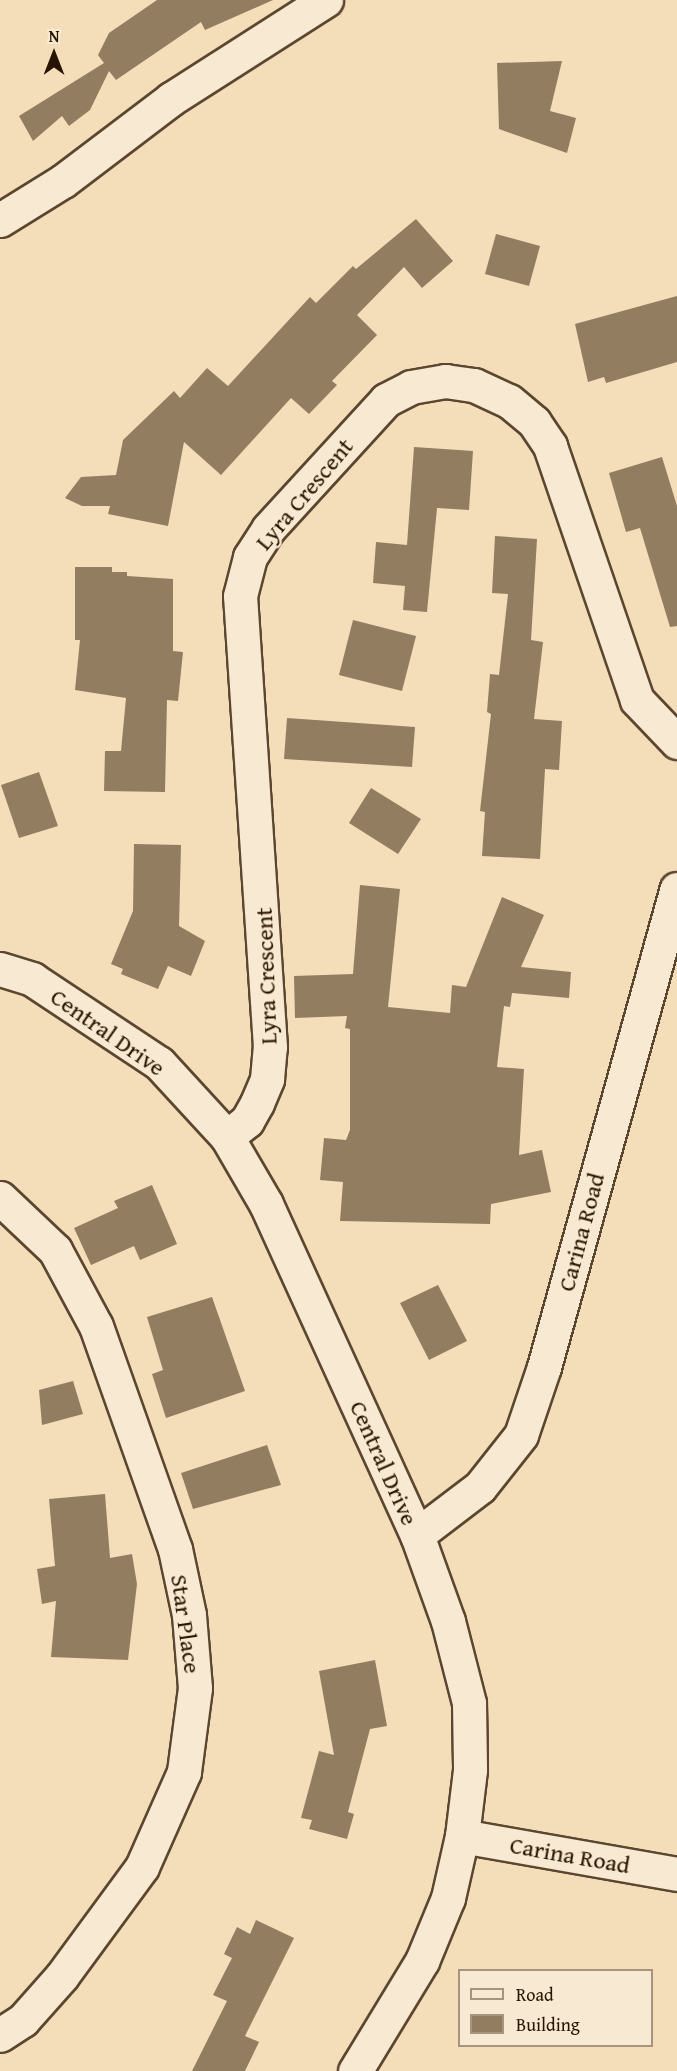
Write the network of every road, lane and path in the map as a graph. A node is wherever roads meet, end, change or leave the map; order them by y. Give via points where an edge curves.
1 (326, 0) edge
2 (0, 220) edge
3 (677, 742) edge
4 (677, 889) edge
5 (0, 969) edge
6 (227, 1137) junction
7 (0, 1198) edge
8 (417, 1535) junction
9 (462, 1836) junction
10 (677, 1874) edge
11 (0, 2035) edge
12 (355, 2071) edge

1 - 2 street via 171,99 63,181
3 - 6 street, Lyra Crescent via 637,700 550,446 534,422 509,401 474,385 445,381 411,387 386,400 268,529 250,557 240,597 270,1047 267,1079 257,1103 246,1121
4 - 8 street, Carina Road via 544,1367 520,1435 480,1487
5 - 6 street, Central Drive via 32,979 159,1063
6 - 8 street, Central Drive via 266,1204
7 - 11 street, Star Place via 55,1250 96,1326 175,1549 189,1615 195,1688 184,1772 142,1867 62,1976 23,2019
8 - 9 street, Central Drive via 448,1621 469,1703 470,1770
9 - 10 street, Carina Road
9 - 12 street, Central Drive via 448,1898 422,1960

